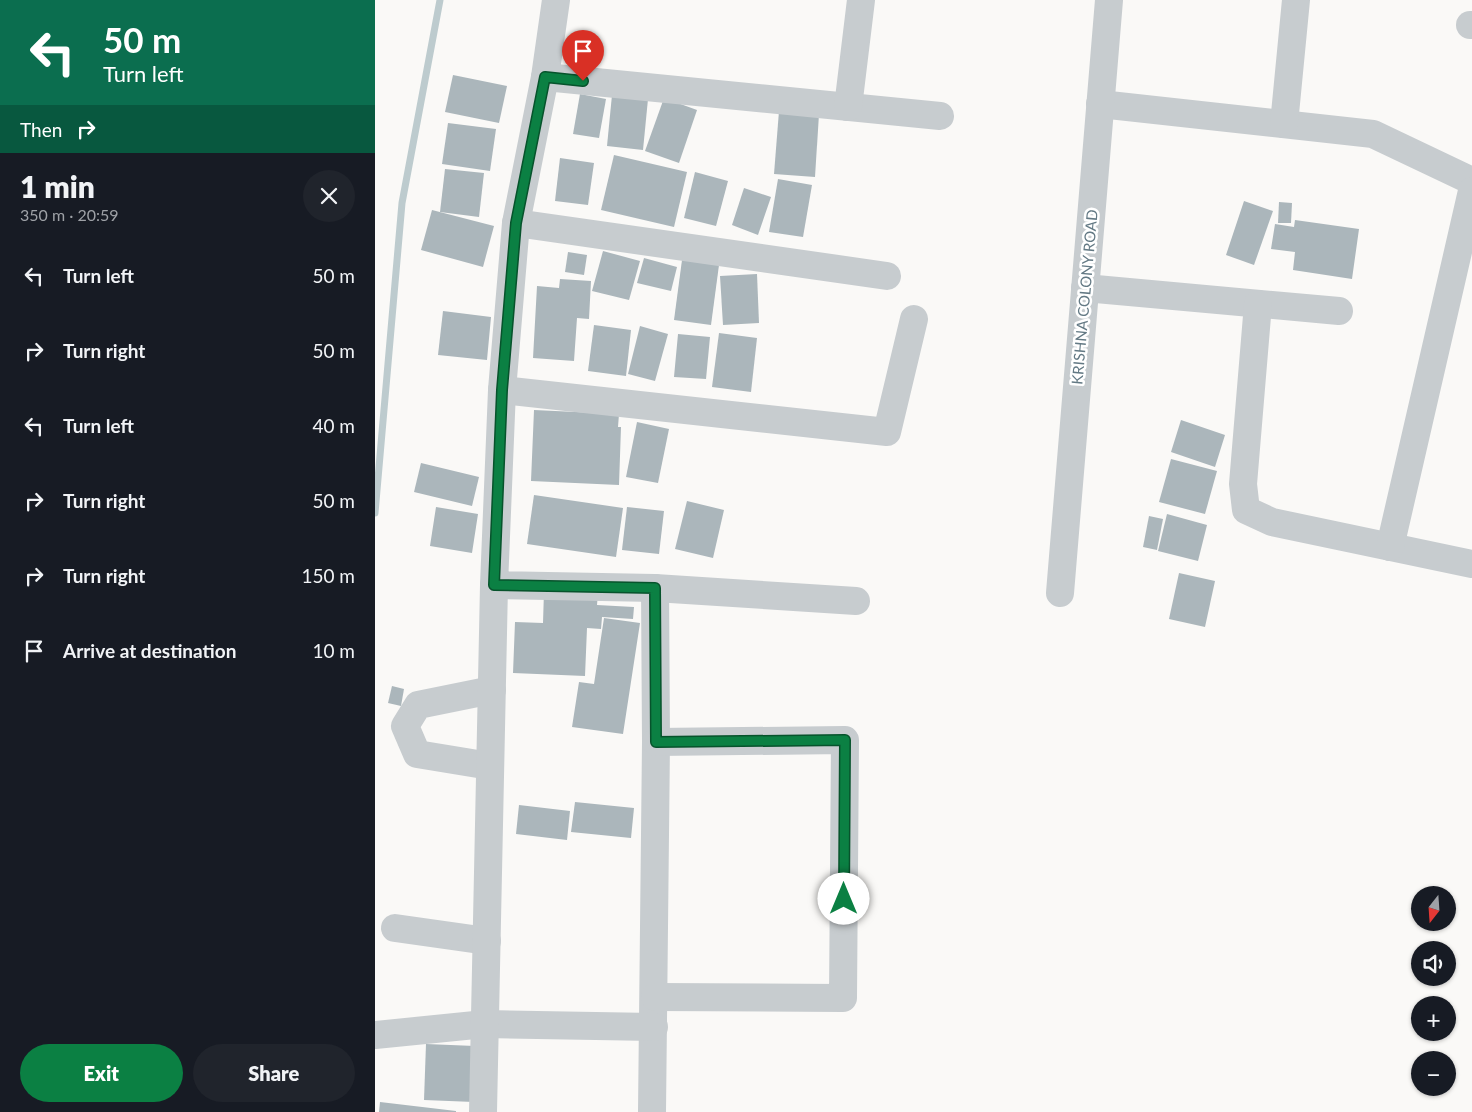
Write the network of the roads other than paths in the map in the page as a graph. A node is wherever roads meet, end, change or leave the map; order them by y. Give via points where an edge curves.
1 (556, 0) edge
2 (861, 0) edge
3 (1109, 0) edge
4 (1296, 0) edge
5 (545, 77) junction
6 (1100, 104) junction
7 (848, 107) junction
8 (940, 116) dead end
9 (1284, 124) junction
10 (1472, 181) edge
11 (1472, 191) edge
12 (516, 223) junction
13 (887, 276) dead end
14 (1085, 288) junction
15 (1258, 304) junction
16 (1339, 312) dead end
17 (914, 319) dead end
18 (502, 390) junction
19 (1390, 547) junction
20 (1472, 564) edge
21 (494, 585) junction
22 (655, 588) junction
23 (1060, 593) dead end
24 (856, 601) dead end
25 (492, 690) junction
26 (656, 742) junction
27 (490, 766) junction
28 (395, 928) dead end
29 (487, 941) junction
30 (655, 997) junction
31 (485, 1024) junction
32 (653, 1027) junction
33 (375, 1035) edge
34 (483, 1112) edge
35 (652, 1112) edge

1 - 5 street
2 - 7 street
3 - 6 street, KRISHNA COLONY ROAD
4 - 9 street
5 - 7 street
5 - 12 street
6 - 9 street
6 - 14 street, KRISHNA COLONY ROAD
7 - 8 street
9 - 10 street via 1373,134
11 - 19 street
12 - 13 street
12 - 18 street
14 - 15 street
14 - 23 street, KRISHNA COLONY ROAD
15 - 16 street
15 - 19 street via 1243,484 1246,510 1272,522
17 - 18 street via 887,432
18 - 21 street
19 - 20 street
21 - 22 street
21 - 25 street
22 - 24 street
22 - 26 street
25 - 27 street
25 - 27 street via 417,705 405,726 417,754
26 - 30 street
26 - 30 street via 845,740 843,998
27 - 29 street
28 - 29 street
29 - 31 street
30 - 32 street
31 - 32 street
31 - 33 street
31 - 34 street
32 - 35 street

